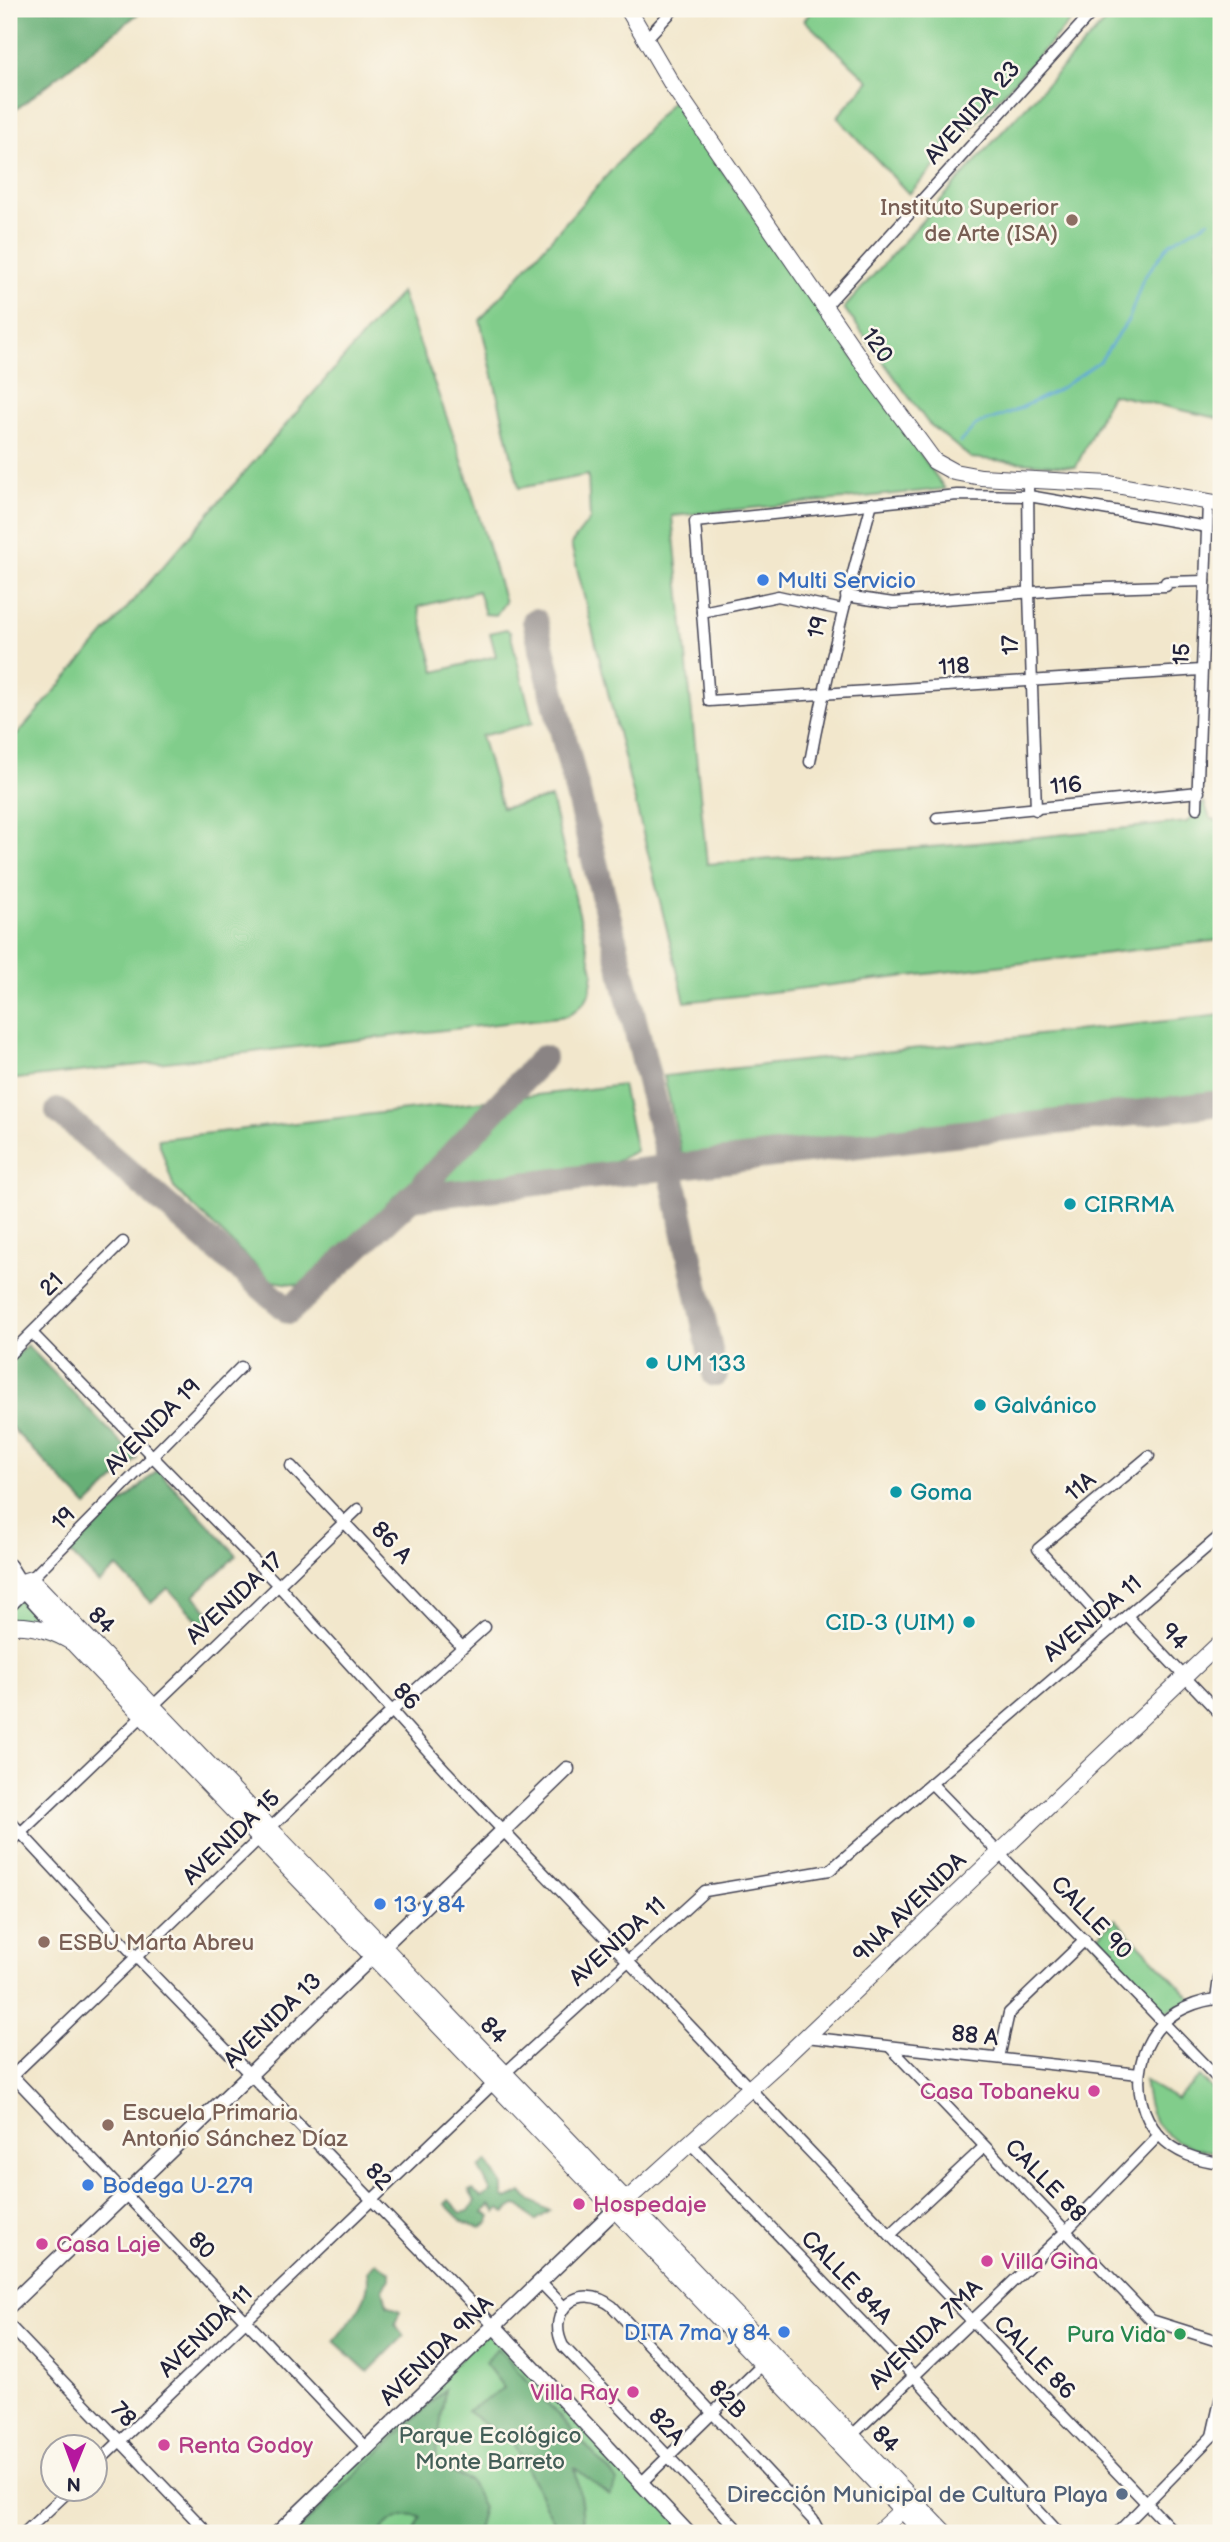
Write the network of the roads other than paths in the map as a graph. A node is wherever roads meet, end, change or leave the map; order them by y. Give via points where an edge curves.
1 (628, 9) edge
2 (674, 9) edge
3 (1095, 9) edge
4 (647, 38) junction
5 (824, 307) junction
6 (1028, 479) junction
7 (1029, 496) junction
8 (872, 503) junction
9 (1214, 503) edge
10 (1207, 527) junction
11 (1205, 581) junction
12 (1029, 592) junction
13 (846, 596) junction
14 (842, 610) junction
15 (702, 612) junction
16 (1201, 670) junction
17 (1032, 682) junction
18 (822, 695) junction
19 (810, 762) dead end
20 (1199, 792) junction
21 (1197, 808) dead end
22 (1036, 810) junction
23 (937, 818) dead end
24 (123, 1241) dead end
25 (32, 1333) junction
26 (9, 1355) edge
27 (241, 1367) dead end
28 (1149, 1456) dead end
29 (154, 1457) junction
30 (291, 1466) dead end
31 (358, 1509) dead end
32 (94, 1516) joint
33 (344, 1523) junction
34 (1221, 1535) edge
35 (9, 1559) edge
36 (9, 1566) edge
37 (21, 1584) edge
38 (278, 1585) junction
39 (9, 1605) edge
40 (1127, 1616) junction
41 (9, 1626) edge
42 (485, 1627) dead end
43 (1111, 1630) junction
44 (73, 1643) junction
45 (1221, 1643) edge
46 (462, 1647) junction
47 (1184, 1676) junction
48 (147, 1710) junction
49 (392, 1711) junction
50 (1221, 1716) edge
51 (567, 1769) dead end
52 (931, 1783) junction
53 (9, 1820) edge
54 (502, 1829) junction
55 (21, 1832) junction
56 (266, 1834) junction
57 (9, 1844) edge
58 (1000, 1853) junction
59 (1085, 1940) junction
60 (376, 1951) junction
61 (136, 1957) junction
62 (627, 1960) junction
63 (1221, 1965) edge
64 (1219, 1999) edge
65 (1164, 2022) junction
66 (806, 2037) junction
67 (890, 2046) junction
68 (999, 2058) junction
69 (250, 2073) junction
70 (1139, 2074) junction
71 (10, 2076) edge
72 (499, 2079) junction
73 (1221, 2082) edge
74 (750, 2088) junction
75 (1159, 2135) junction
76 (690, 2143) junction
77 (984, 2147) junction
78 (1221, 2162) edge
79 (123, 2194) junction
80 (372, 2201) junction
81 (620, 2206) junction
82 (1066, 2231) junction
83 (890, 2235) junction
84 (540, 2282) junction
85 (9, 2306) edge
86 (564, 2307) junction
87 (246, 2321) junction
88 (971, 2321) junction
89 (9, 2325) edge
90 (494, 2326) junction
91 (1221, 2342) edge
92 (762, 2365) junction
93 (914, 2376) junction
94 (1221, 2396) edge
95 (713, 2414) junction
96 (1221, 2427) edge
97 (1212, 2436) junction
98 (121, 2441) junction
99 (846, 2441) junction
100 (366, 2447) junction
101 (108, 2453) edge
102 (668, 2457) junction
103 (640, 2484) junction
104 (1147, 2503) junction
105 (55, 2504) edge
106 (902, 2510) junction
107 (24, 2533) edge
108 (208, 2533) edge
109 (278, 2533) edge
110 (688, 2533) edge
111 (741, 2533) edge
112 (820, 2533) edge
113 (877, 2533) edge
114 (924, 2533) edge
115 (945, 2533) edge
116 (1059, 2533) edge
117 (1116, 2533) edge
118 (1175, 2533) edge

1 - 4 main road, 120
2 - 4 street
3 - 5 street, AVENIDA 23
4 - 5 main road, 120 via 673,86
5 - 6 main road, 120 via 934,461 968,475
6 - 7 street, 17
6 - 9 main road, 120 via 1110,484
7 - 8 street via 957,495
7 - 10 street
7 - 12 street, 17
8 - 13 street, 19
8 - 15 street via 695,522
9 - 10 street, 15
10 - 11 street, 15
11 - 12 street
11 - 16 street, 15
12 - 13 street via 893,603
12 - 17 street, 17
13 - 14 street, 19
14 - 15 street via 778,596
14 - 18 street, 19
15 - 18 street, 118 via 709,701
16 - 17 street, 118
16 - 20 street, 15
17 - 18 street, 118
17 - 22 street, 17
18 - 19 street, 19
20 - 21 street, 15
20 - 22 street, 116
22 - 23 street, 116
24 - 25 street, 21
25 - 26 street, 21
25 - 29 street, 86
27 - 29 street, AVENIDA 19
28 - 43 street, 11A via 1038,1549
29 - 32 street, AVENIDA 19
29 - 38 street, 86
30 - 33 street, 86 A
31 - 33 street
32 - 37 street, 19
33 - 38 street, AVENIDA 17
33 - 46 street, 86 A
34 - 40 street, AVENIDA 11
35 - 37 street, 84
36 - 37 street, 84
37 - 39 street
37 - 44 street
37 - 48 main road, 84
38 - 48 street, AVENIDA 17
38 - 49 street, 86
40 - 43 street, AVENIDA 11
40 - 47 street, 94
41 - 44 main road via 41,1628
42 - 46 street, AVENIDA 15
43 - 52 street, AVENIDA 11
44 - 48 main road, 84
45 - 47 main road, 9NA AVENIDA
46 - 49 street, AVENIDA 15
47 - 50 street, 94
47 - 58 main road, 9NA AVENIDA
48 - 55 street, AVENIDA 17
48 - 56 main road, 84
49 - 54 street, 86
49 - 56 street, AVENIDA 15
51 - 54 street, AVENIDA 13
52 - 58 street, CALLE 90
52 - 62 street, AVENIDA 11 via 830,1870 705,1891
53 - 55 street, 82
54 - 60 street, AVENIDA 13
54 - 62 street, 86
55 - 57 street, AVENIDA 17
55 - 61 street, 82
56 - 60 main road, 84
56 - 61 street, AVENIDA 15
58 - 59 street, CALLE 90
58 - 66 main road, 9NA AVENIDA
59 - 65 street, CALLE 90
59 - 68 street via 1009,2013
60 - 69 street, AVENIDA 13
60 - 72 main road, 84
61 - 69 street, 82
61 - 71 street, AVENIDA 15
62 - 72 street, AVENIDA 11
62 - 74 street, 86
63 - 64 street
64 - 65 street via 1179,2010
65 - 70 street via 1151,2037
65 - 73 street, CALLE 90
66 - 67 street, 88 A
66 - 74 main road, 9NA AVENIDA
67 - 68 street, 88 A
67 - 77 street, CALLE 88
68 - 70 street, 88 A
69 - 79 street, AVENIDA 13
69 - 80 street, 82
70 - 75 street via 1140,2096
71 - 79 street, 80
72 - 80 street, AVENIDA 11
72 - 81 main road, 84
74 - 76 main road, 9NA AVENIDA
74 - 83 street, CALLE 86
75 - 78 street via 1178,2151
75 - 82 street, AVENIDA 7MA
76 - 81 main road, 9NA AVENIDA
76 - 93 street, CALLE 84A
77 - 82 street, CALLE 88
77 - 83 street
79 - 85 street, AVENIDA 13
79 - 87 street, 80
80 - 87 street, AVENIDA 11
80 - 90 street, 82
81 - 84 street, AVENIDA 9NA
81 - 92 main road, 84
81 - 99 main road, 84
82 - 88 street, AVENIDA 7MA
82 - 91 street, CALLE 88 via 1151,2320
83 - 88 street, CALLE 86
84 - 86 street
84 - 90 street, AVENIDA 9NA
86 - 95 street, 82B via 583,2296 604,2300
86 - 102 street, 82A via 557,2327 563,2346
87 - 98 street, AVENIDA 11
87 - 100 street, 80
88 - 93 street, AVENIDA 7MA
88 - 104 street, CALLE 86
89 - 98 street, 78
90 - 100 street, AVENIDA 9NA
90 - 103 street, 82
92 - 95 street
92 - 99 main road, 84
93 - 99 street, AVENIDA 7MA
93 - 116 street, CALLE 84A
94 - 97 street
95 - 102 street
95 - 112 street, 82B
96 - 97 street
97 - 104 street
98 - 101 street, AVENIDA 11
98 - 108 street, 78
99 - 106 main road, 84
99 - 115 main road, 84
100 - 109 street, AVENIDA 9NA
102 - 103 street
102 - 111 street, 82A
103 - 110 street, 82
104 - 117 street
104 - 118 street, CALLE 86
105 - 107 street
106 - 113 main road
106 - 114 main road, 84

